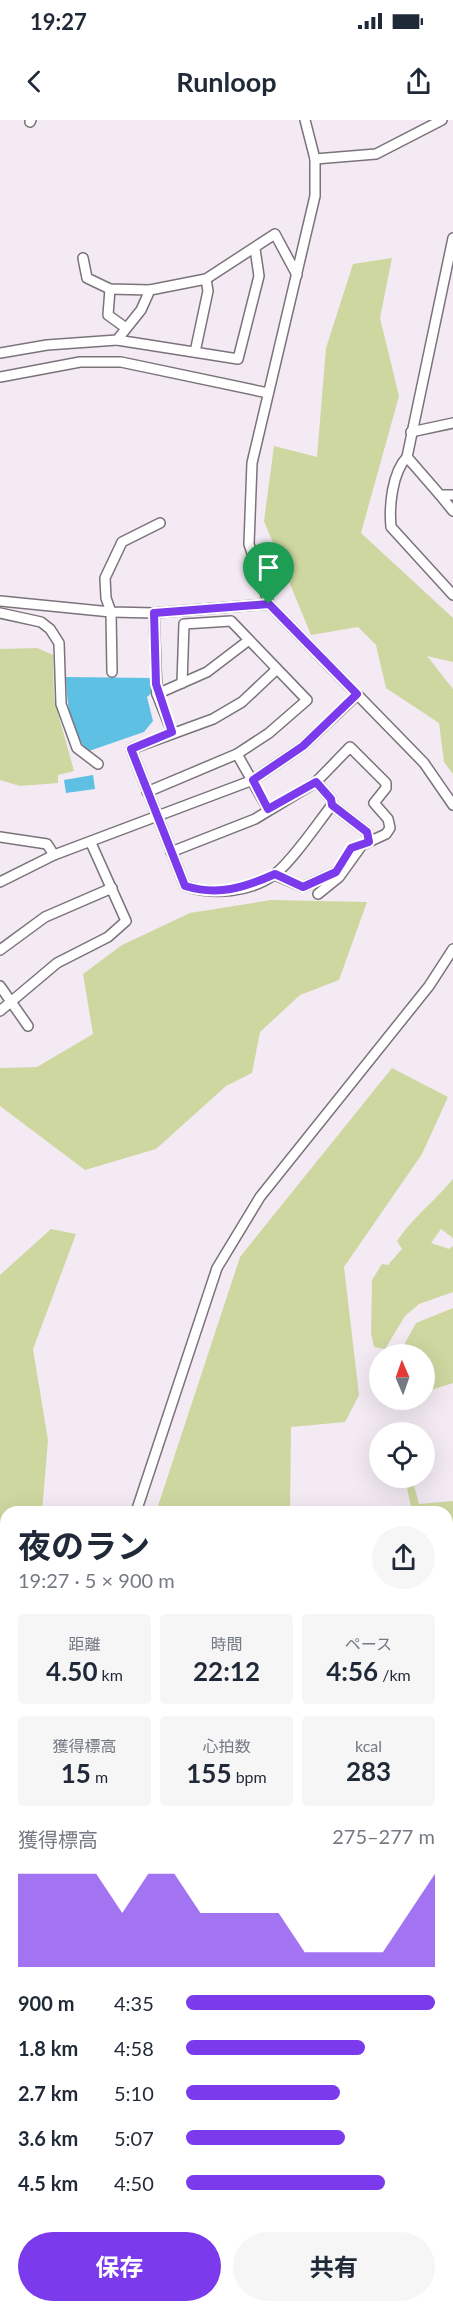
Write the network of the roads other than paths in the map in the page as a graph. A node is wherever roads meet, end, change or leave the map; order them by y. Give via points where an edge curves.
1 (305, 120) edge
2 (442, 120) edge
3 (315, 159) junction
4 (453, 238) edge
5 (255, 249) junction
6 (83, 258) dead end
7 (450, 267) edge
8 (297, 275) junction
9 (206, 279) junction
10 (110, 290) junction
11 (150, 290) junction
12 (126, 328) junction
13 (117, 340) junction
14 (195, 352) junction
15 (0, 353) edge
16 (0, 377) edge
17 (268, 393) junction
18 (453, 423) edge
19 (411, 432) junction
20 (407, 457) junction
21 (440, 495) junction
22 (453, 495) edge
23 (453, 511) edge
24 (160, 523) dead end
25 (453, 596) edge
26 (0, 601) edge
27 (269, 604) junction
28 (111, 612) junction
29 (0, 613) edge
30 (154, 613) junction
31 (249, 640) junction
32 (276, 670) junction
33 (112, 672) dead end
34 (182, 682) junction
35 (157, 694) junction
36 (357, 694) junction
37 (172, 732) junction
38 (237, 754) junction
39 (98, 764) dead end
40 (253, 780) junction
41 (316, 782) junction
42 (147, 792) junction
43 (332, 805) junction
44 (453, 805) edge
45 (268, 809) junction
46 (157, 817) junction
47 (0, 837) edge
48 (91, 843) junction
49 (366, 844) junction
50 (171, 852) junction
51 (54, 855) junction
52 (275, 874) junction
53 (0, 882) edge
54 (112, 888) junction
55 (318, 894) dead end
56 (0, 950) edge
57 (453, 950) edge
58 (0, 986) edge
59 (12, 1002) junction
60 (0, 1011) edge
61 (28, 1026) dead end
62 (138, 1506) edge

1 - 3 street
2 - 3 street via 376,154
3 - 8 street via 315,196
4 - 7 street
5 - 8 street via 275,234
5 - 9 street
5 - 14 street via 260,276 238,359
6 - 10 street via 87,278
7 - 19 street
8 - 17 street
9 - 11 street
9 - 14 street via 208,291
10 - 11 street
10 - 12 street via 108,315
11 - 12 street via 141,310
12 - 13 street
13 - 14 street
13 - 15 street
16 - 17 street via 80,362 121,362
17 - 27 street via 252,463 248,523 249,544
18 - 19 street
19 - 20 street
20 - 21 street
20 - 25 street via 399,466 391,527
21 - 22 street
21 - 23 street
24 - 28 street via 122,542 105,578
26 - 28 street
27 - 30 street
27 - 36 street
28 - 30 street
28 - 33 street
29 - 39 street via 41,622 50,629 59,643 61,704 77,748
30 - 35 street
31 - 32 street
31 - 34 street via 207,672
31 - 34 street via 231,621 184,624
32 - 37 street via 242,702 213,719
32 - 38 street via 307,700
34 - 35 street
35 - 37 street
36 - 40 street via 303,746
36 - 44 street via 430,770
37 - 42 street via 131,749
38 - 40 street
38 - 42 street
40 - 45 street
40 - 46 street
41 - 43 street
41 - 45 street
41 - 49 street via 350,747 386,783 374,803 388,819 390,828
42 - 46 street
43 - 49 street via 367,832
43 - 52 street
45 - 50 street via 255,819
46 - 48 street
46 - 50 street
47 - 51 street via 47,844
48 - 51 street
48 - 54 street
49 - 52 street via 351,848 336,872 303,887
49 - 55 street via 339,877
50 - 52 street via 185,886 201,891 247,887
51 - 53 street
54 - 56 street via 45,917
54 - 59 street via 126,921 108,937 57,963
57 - 62 street via 429,986 260,1197 217,1268
58 - 59 street
59 - 60 street
59 - 61 street

